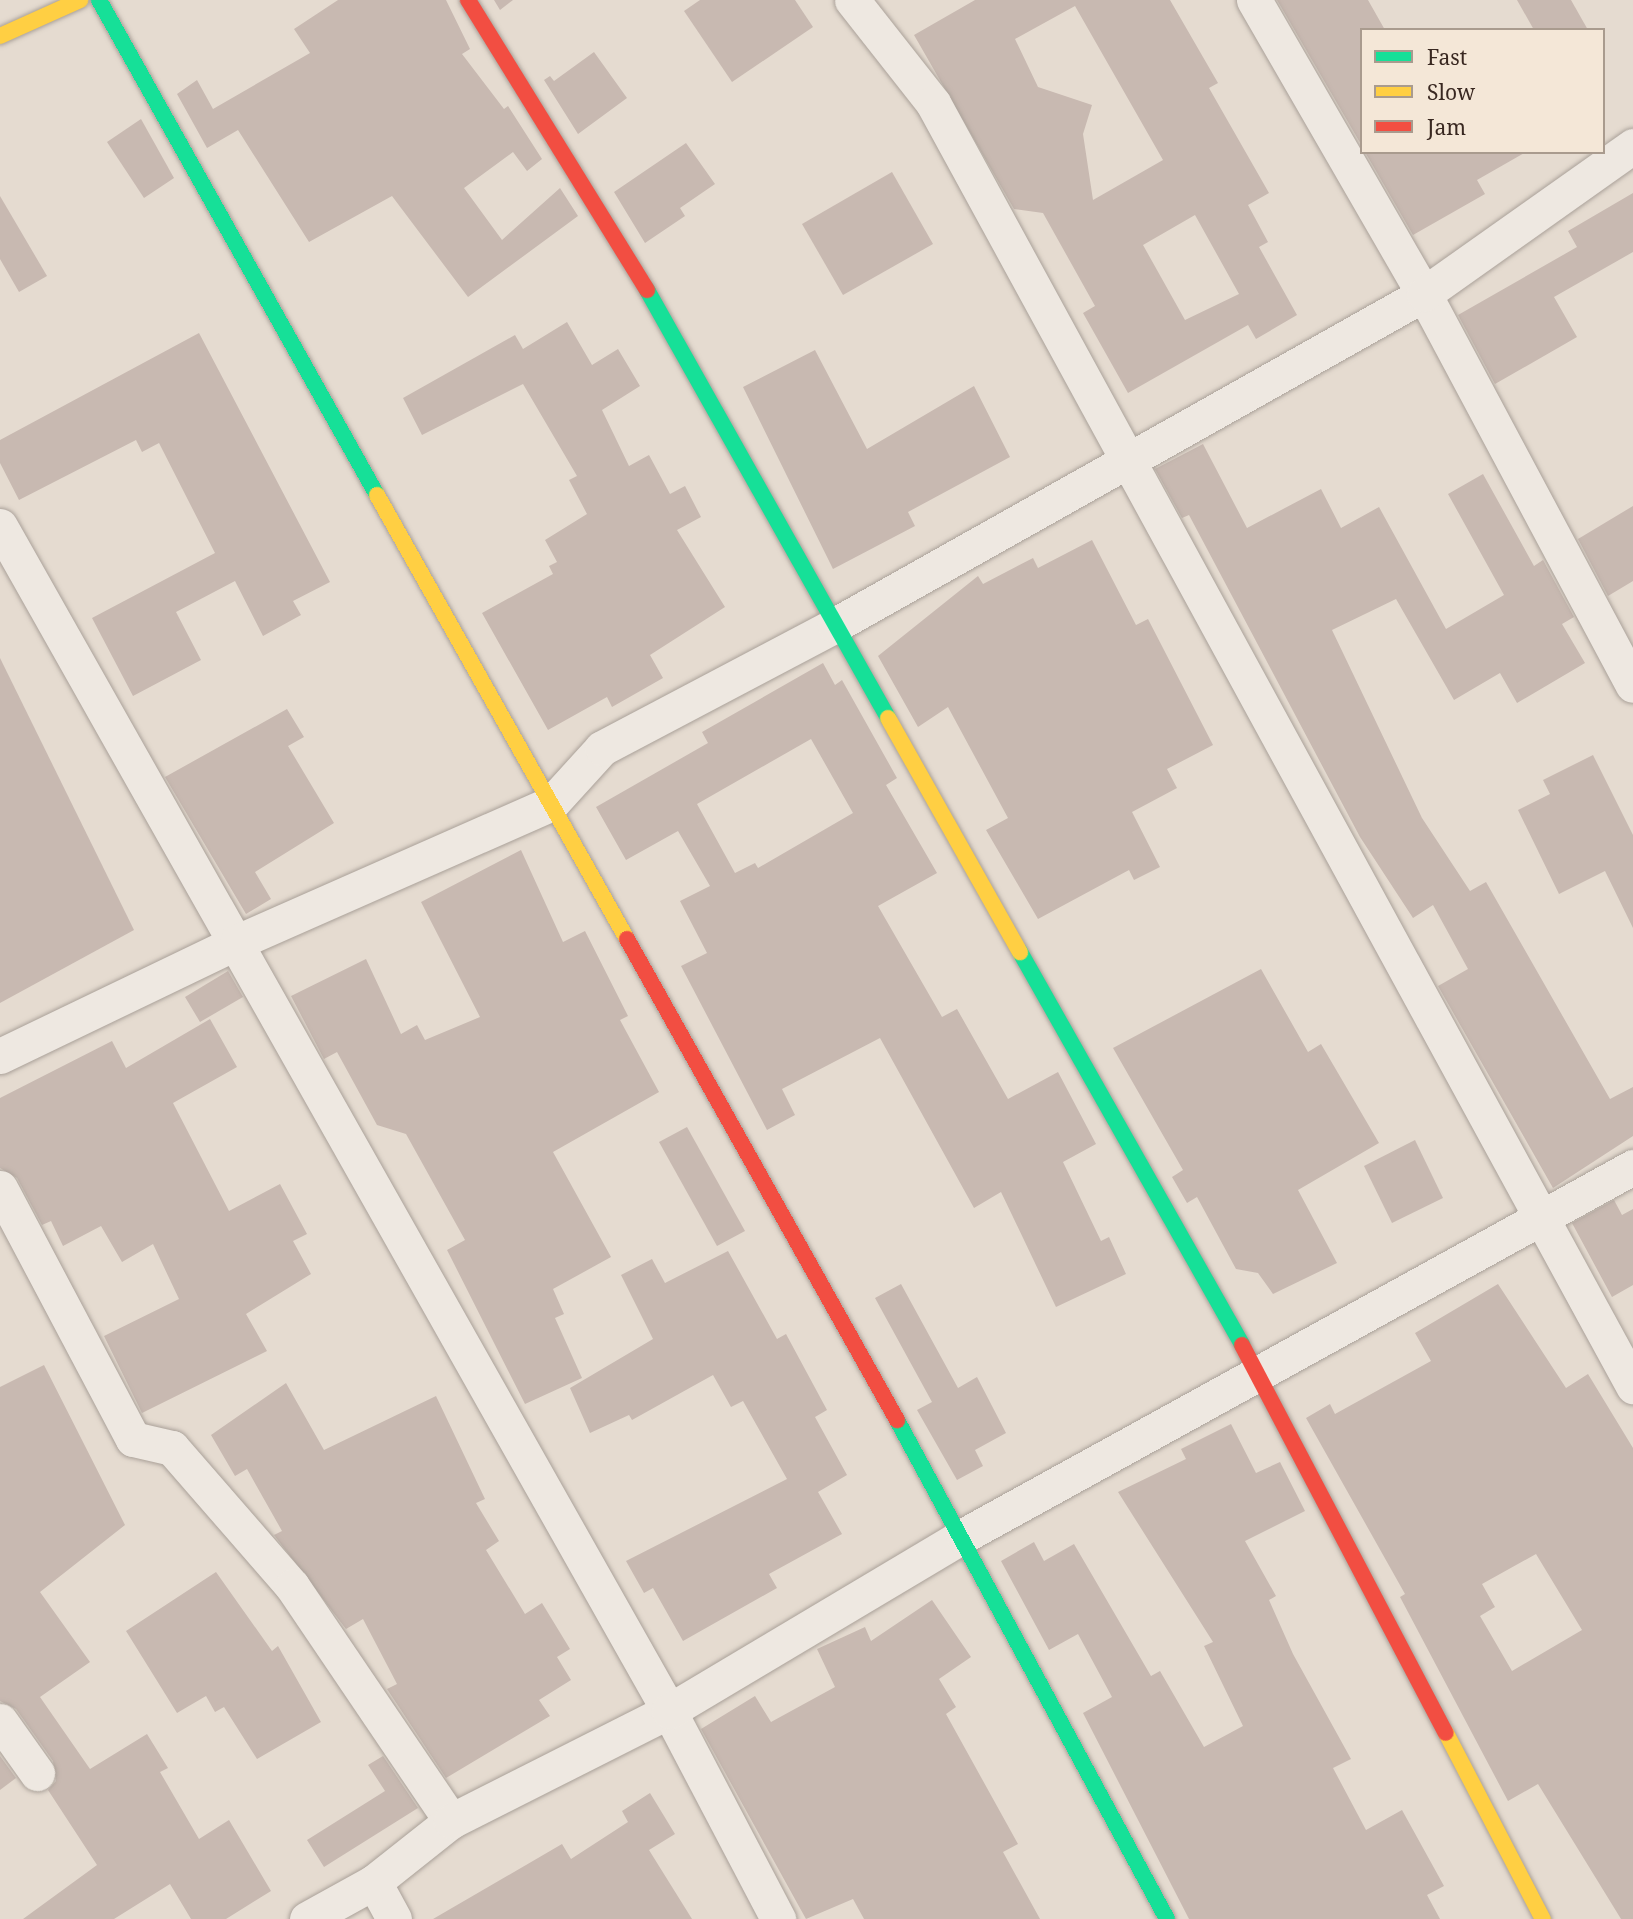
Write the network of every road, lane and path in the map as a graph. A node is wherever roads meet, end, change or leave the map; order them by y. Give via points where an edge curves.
1 (80, 0) edge
2 (99, 0) edge
3 (468, 0) edge
4 (852, 0) edge
5 (1254, 0) edge
6 (0, 36) edge
7 (1633, 146) edge
8 (1424, 294) junction
9 (1131, 460) junction
10 (0, 526) edge
11 (835, 625) junction
12 (1633, 685) edge
13 (552, 803) junction
14 (237, 942) junction
15 (0, 1056) edge
16 (1633, 1167) edge
17 (0, 1188) edge
18 (1542, 1217) junction
19 (1259, 1375) junction
20 (1633, 1386) edge
21 (963, 1536) junction
22 (669, 1711) junction
23 (0, 1721) edge
24 (37, 1773) dead end
25 (451, 1821) junction
26 (374, 1882) junction
27 (307, 1919) edge
28 (394, 1919) edge
29 (778, 1919) edge
30 (1167, 1919) edge
31 (1543, 1919) edge

1 - 6 main road
2 - 13 main road
3 - 11 main road via 622,246
4 - 9 street via 933,103
5 - 8 street
7 - 8 street
8 - 9 street
8 - 12 street
9 - 11 street
9 - 18 street
10 - 14 street
11 - 13 street via 602,747
11 - 19 main road
13 - 14 street
13 - 21 main road
14 - 15 street
14 - 22 street
16 - 18 street
17 - 25 street via 133,1439 172,1448 292,1586
18 - 19 street
18 - 20 street
19 - 21 street
19 - 31 main road
21 - 22 street
21 - 30 main road
22 - 25 street
22 - 29 street
23 - 24 street
25 - 26 street
26 - 27 street
26 - 28 street

